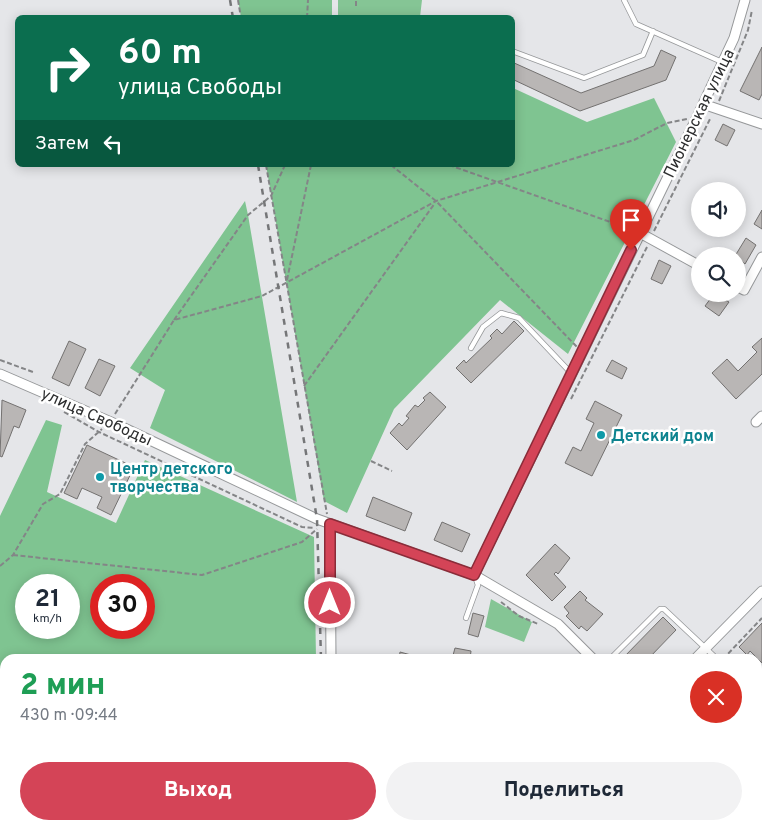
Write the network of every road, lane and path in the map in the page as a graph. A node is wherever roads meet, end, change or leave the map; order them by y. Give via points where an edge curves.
1 (238, 0) edge
2 (308, 0) edge
3 (356, 0) edge
4 (624, 0) edge
5 (745, 0) edge
6 (356, 6) dead end
7 (753, 8) dead end
8 (240, 15) edge
9 (307, 15) edge
10 (653, 31) junction
11 (515, 52) edge
12 (722, 62) junction
13 (703, 104) junction
14 (716, 108) junction
15 (697, 117) junction
16 (762, 124) edge
17 (266, 167) edge
18 (285, 167) edge
19 (311, 167) edge
20 (394, 167) edge
21 (454, 167) edge
22 (495, 183) junction
23 (271, 196) junction
24 (436, 201) junction
25 (640, 233) junction
26 (651, 239) junction
27 (762, 257) edge
28 (691, 261) edge
29 (287, 283) junction
30 (746, 286) edge
31 (174, 320) junction
32 (471, 348) dead end
33 (581, 352) junction
34 (0, 360) edge
35 (33, 372) dead end
36 (571, 373) junction
37 (0, 374) edge
38 (304, 386) junction
39 (568, 406) dead end
40 (59, 410) dead end
41 (111, 422) junction
42 (99, 432) junction
43 (371, 461) dead end
44 (392, 471) dead end
45 (330, 526) junction
46 (318, 529) junction
47 (13, 556) junction
48 (0, 566) edge
49 (474, 575) junction
50 (762, 591) edge
51 (498, 600) dead end
52 (466, 618) dead end
53 (762, 618) edge
54 (544, 626) dead end
55 (706, 648) junction
56 (330, 654) edge
57 (588, 654) edge
58 (615, 654) edge
59 (700, 654) edge
60 (712, 654) edge
61 (728, 654) edge

1 - 8 path
2 - 9 path
3 - 6 path
4 - 10 lane via 636,24
5 - 12 street, Пионерская улица via 734,38
7 - 14 path via 748,30
10 - 11 lane via 643,55 584,78
10 - 12 lane
12 - 13 street, Пионерская улица
13 - 14 street
13 - 15 street, Пионерская улица
14 - 16 street
14 - 26 path
15 - 22 path via 667,124 634,140
15 - 25 street, Пионерская улица
17 - 23 path
18 - 23 path
19 - 29 path
20 - 24 path
21 - 22 path
22 - 24 path
22 - 25 path
23 - 29 path
23 - 31 path via 248,215
24 - 29 path
24 - 33 path
24 - 38 path
25 - 26 street
25 - 33 street, Пионерская улица
26 - 28 street
26 - 39 path
27 - 30 street
29 - 31 path via 262,296
29 - 38 path
31 - 41 path
32 - 36 lane via 483,326 501,312 519,318
33 - 36 street, Пионерская улица
34 - 35 path
36 - 49 street, Пионерская улица
37 - 41 street, улица Свободы
38 - 45 path
40 - 42 path
41 - 42 path
41 - 45 street, улица Свободы
42 - 46 path via 302,527
42 - 47 path via 85,444 60,494 43,504
43 - 44 path
45 - 46 path
45 - 49 street, улица Свободы
45 - 56 street
46 - 47 path via 302,542 202,575
47 - 48 path
49 - 52 lane via 478,585
49 - 57 street, улица Свободы via 558,624
50 - 55 street
51 - 54 path via 519,616
53 - 61 path
55 - 58 lane via 664,609 660,609
55 - 59 street
55 - 60 lane

